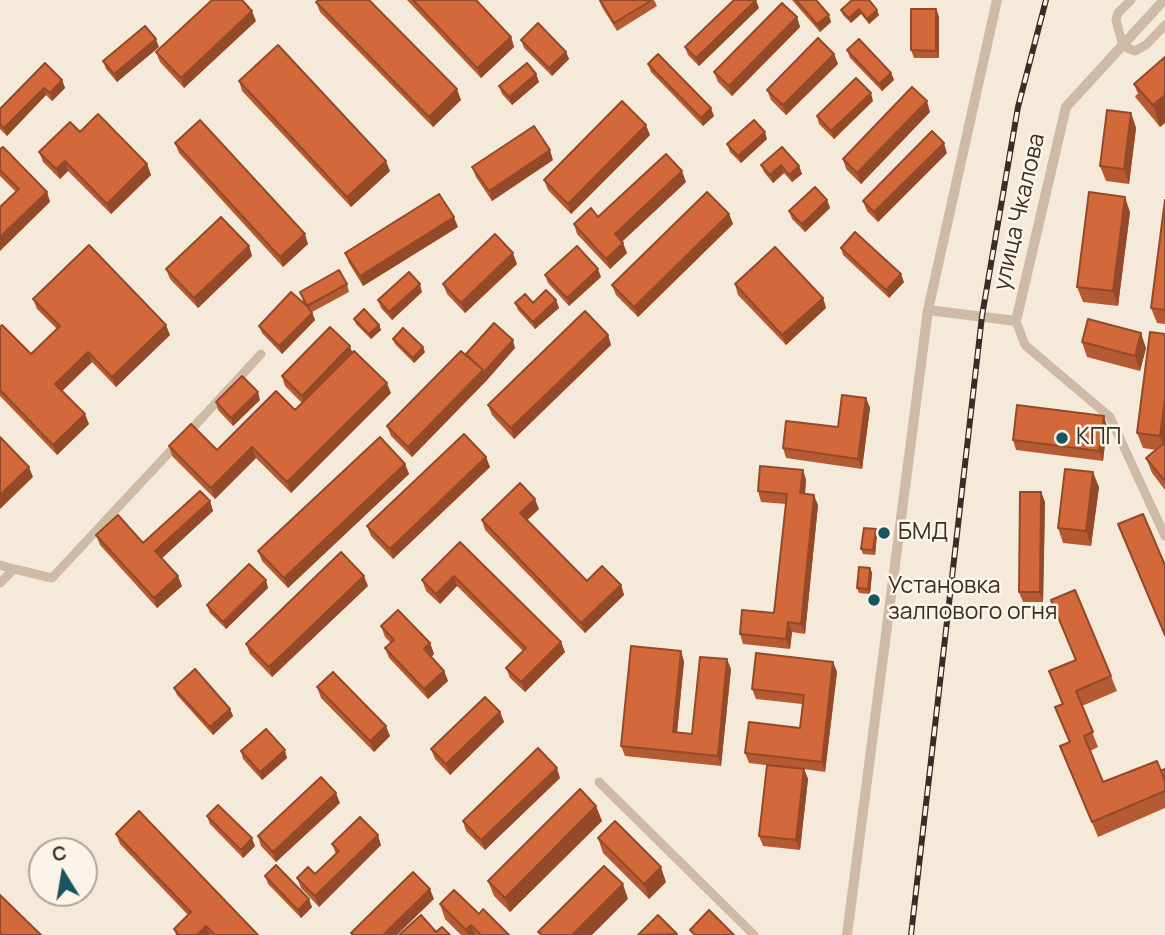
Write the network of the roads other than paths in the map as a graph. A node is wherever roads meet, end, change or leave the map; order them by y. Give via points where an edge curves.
1 (997, 0) edge
2 (1131, 0) edge
3 (1164, 0) edge
4 (1165, 25) edge
5 (1123, 46) junction
6 (928, 310) junction
7 (1016, 321) junction
8 (261, 354) dead end
9 (1165, 536) edge
10 (0, 565) edge
11 (14, 569) junction
12 (0, 583) edge
13 (599, 782) dead end
14 (754, 935) edge
15 (847, 935) edge

1 - 6 street
2 - 5 street via 1116,20
3 - 5 street, улица Чкалова
4 - 5 street via 1135,51
5 - 7 street, улица Чкалова via 1066,107
6 - 7 street, улица Чкалова
6 - 15 street
7 - 9 street via 1025,345 1110,417
8 - 11 street via 52,578
10 - 11 street
11 - 12 street
13 - 14 street

